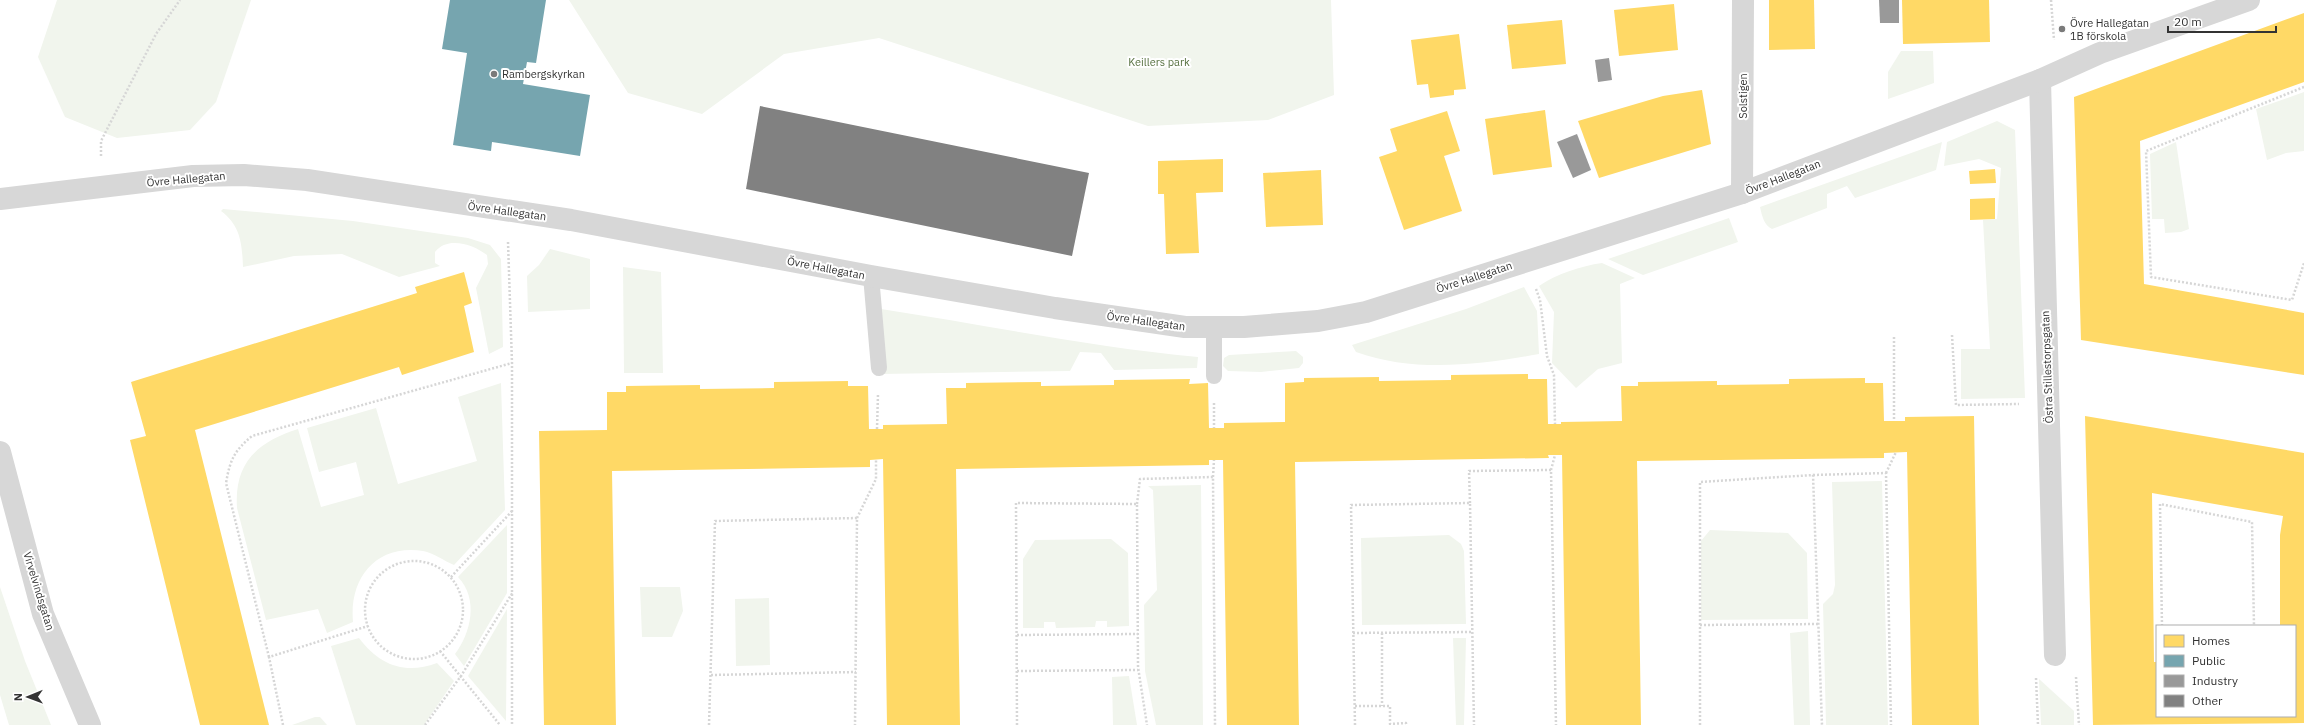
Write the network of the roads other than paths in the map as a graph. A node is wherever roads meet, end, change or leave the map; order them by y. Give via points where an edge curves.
1 (1743, 0) edge
2 (2249, 0) edge
3 (2048, 76) junction
4 (1742, 193) junction
5 (0, 199) edge
6 (871, 276) junction
7 (1214, 327) junction
8 (879, 368) road end
9 (1214, 376) dead end
10 (0, 452) edge
11 (2055, 655) road end
12 (90, 725) edge

1 - 4 street, Solstigen
2 - 3 street, Övre Hallegatan via 2100,53
3 - 4 street, Övre Hallegatan
3 - 11 street, Östra Stillestorpsgatan via 2048,403
4 - 7 street, Övre Hallegatan via 1366,312 1318,322
5 - 6 street, Övre Hallegatan via 193,176 307,180 571,220
6 - 7 street, Övre Hallegatan via 1109,316 1185,327
6 - 8 lane
7 - 9 lane
10 - 12 street, Virvelvindsgatan via 43,614

